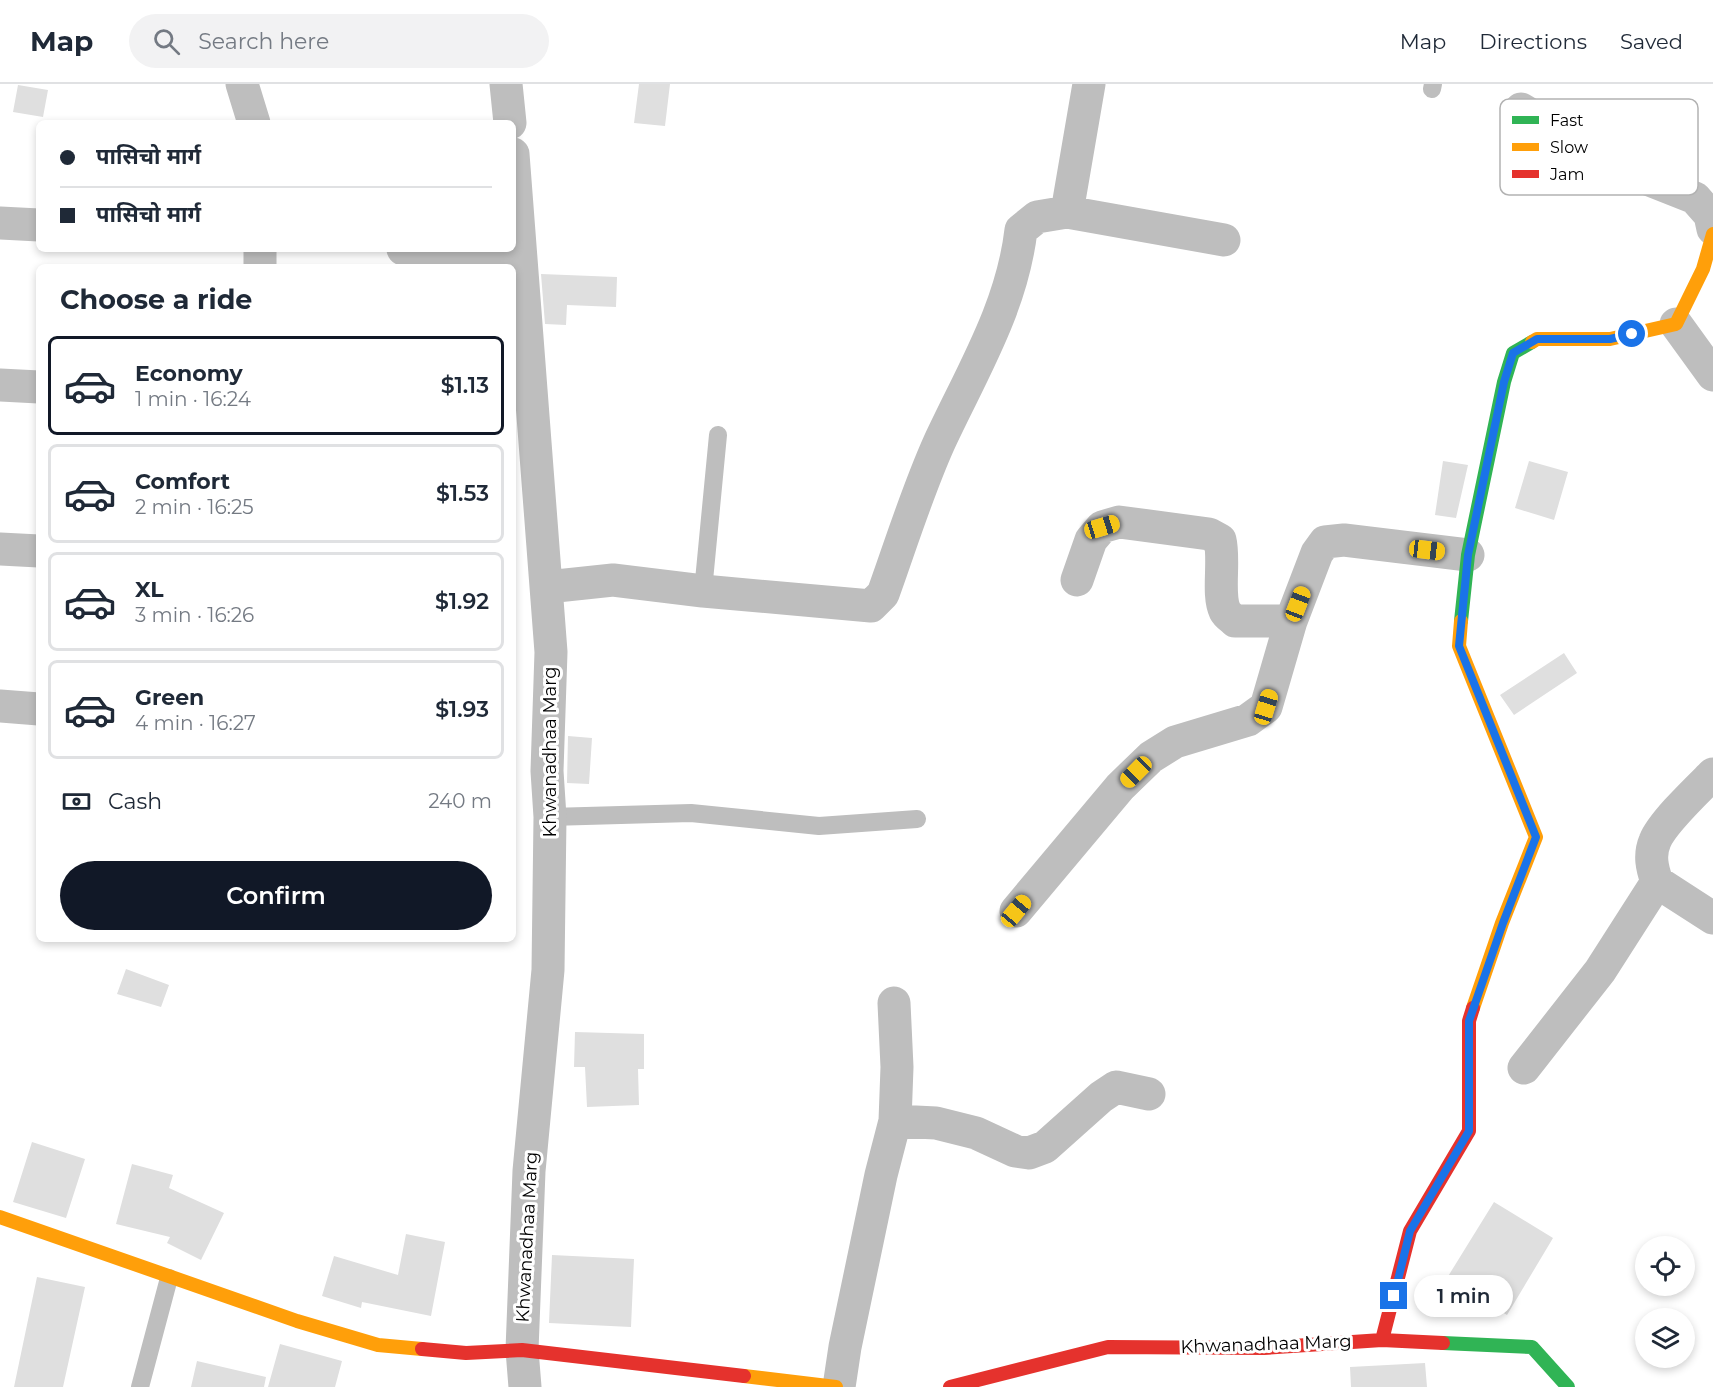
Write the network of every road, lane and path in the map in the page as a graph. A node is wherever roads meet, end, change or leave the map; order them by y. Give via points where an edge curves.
1 (242, 84) edge
2 (506, 84) edge
3 (1089, 84) edge
4 (253, 120) edge
5 (510, 120) edge
6 (516, 193) edge
7 (1687, 195) edge
8 (1067, 212) junction
9 (0, 222) edge
10 (36, 225) edge
11 (1713, 229) edge
12 (1713, 234) edge
13 (1224, 240) dead end
14 (438, 252) edge
15 (521, 259) junction
16 (1676, 324) junction
17 (1713, 375) edge
18 (0, 385) edge
19 (36, 387) edge
20 (718, 435) dead end
21 (0, 549) edge
22 (36, 551) edge
23 (1468, 555) junction
24 (1077, 580) dead end
25 (547, 587) junction
26 (703, 591) junction
27 (1291, 621) junction
28 (0, 706) edge
29 (36, 709) edge
30 (1713, 774) edge
31 (550, 817) junction
32 (917, 819) dead end
33 (1657, 882) junction
34 (1016, 911) dead end
35 (1713, 918) edge
36 (894, 1003) dead end
37 (1524, 1068) dead end
38 (1149, 1094) dead end
39 (895, 1121) junction
40 (0, 1217) edge
41 (169, 1278) junction
42 (1382, 1340) junction
43 (522, 1350) junction
44 (140, 1387) edge
45 (525, 1387) edge
46 (838, 1387) edge
47 (950, 1387) edge
48 (1568, 1387) edge

1 - 4 street
2 - 5 street
3 - 8 street
6 - 15 street, Khwanadhaa Marg
7 - 11 street via 1710,215
8 - 13 street
8 - 26 street via 1036,217 1022,230 1018,260 986,350 938,445 883,594 871,606
9 - 10 street
12 - 16 street via 1699,278
14 - 15 street
15 - 25 street, Khwanadhaa Marg
16 - 17 street
16 - 23 street via 1610,339 1537,339 1513,353
18 - 19 street
20 - 26 lane
21 - 22 street
23 - 27 street via 1344,540 1325,542
23 - 42 street via 1459,646 1536,837 1469,1021 1469,1131 1410,1231
24 - 27 street via 1091,540 1102,527 1119,522 1209,534 1220,540 1223,554 1225,611 1235,621
25 - 26 street via 613,579
25 - 31 street, Khwanadhaa Marg via 551,652 547,771
27 - 34 street via 1266,707 1248,720 1175,742 1151,757 1120,787
28 - 29 street
30 - 33 street via 1655,841 1651,862
31 - 32 lane via 691,813 819,826
31 - 43 street, Khwanadhaa Marg via 548,970 529,1171
33 - 35 street
33 - 37 street via 1600,971
36 - 39 street
38 - 39 street via 1116,1087 1045,1148 1029,1153 976,1132 936,1123
39 - 46 street via 878,1186
40 - 41 street
41 - 43 street via 378,1345 466,1353
41 - 44 lane
42 - 47 street, Khwanadhaa Marg via 1264,1348 1108,1347
42 - 48 street, Khwanadhaa Marg via 1532,1347
43 - 45 street, Khwanadhaa Marg
43 - 46 street

